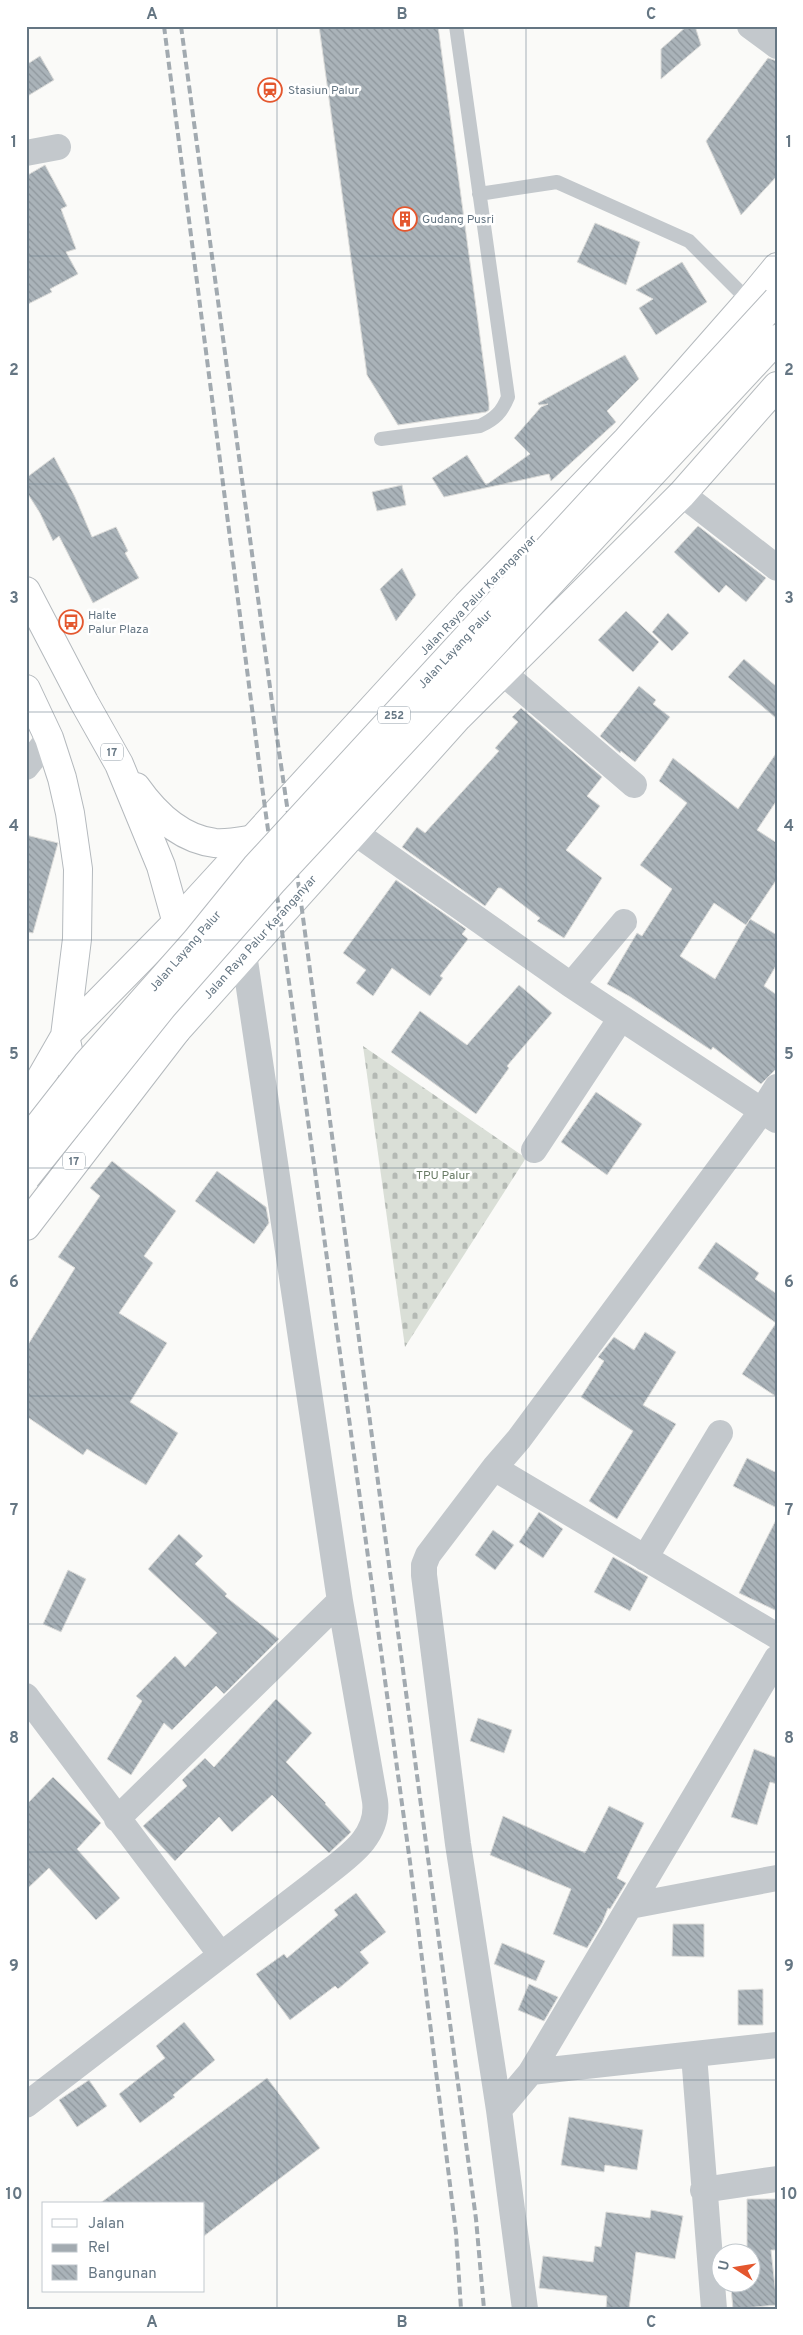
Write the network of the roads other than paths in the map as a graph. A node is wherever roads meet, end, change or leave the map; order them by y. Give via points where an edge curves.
1 (456, 26) edge
2 (750, 26) edge
3 (777, 46) edge
4 (58, 147) dead end
5 (26, 153) edge
6 (479, 194) junction
7 (777, 267) edge
8 (777, 300) edge
9 (750, 301) junction
10 (777, 339) edge
11 (777, 386) edge
12 (381, 439) dead end
13 (682, 494) junction
14 (777, 568) edge
15 (26, 592) edge
16 (409, 668) junction
17 (502, 672) junction
18 (26, 689) edge
19 (458, 717) junction
20 (49, 738) junction
21 (119, 764) junction
22 (26, 767) edge
23 (634, 785) dead end
24 (354, 832) junction
25 (254, 839) junction
26 (177, 922) junction
27 (624, 922) dead end
28 (244, 954) junction
29 (571, 985) junction
30 (621, 1018) junction
31 (176, 1031) junction
32 (65, 1036) junction
33 (777, 1087) edge
34 (124, 1098) junction
35 (26, 1104) edge
36 (770, 1116) edge
37 (26, 1117) edge
38 (26, 1142) edge
39 (534, 1150) dead end
40 (72, 1164) junction
41 (26, 1177) edge
42 (26, 1226) edge
43 (720, 1433) dead end
44 (494, 1468) junction
45 (645, 1558) junction
46 (340, 1600) junction
47 (777, 1636) edge
48 (777, 1658) edge
49 (26, 1696) edge
50 (117, 1819) junction
51 (777, 1878) edge
52 (630, 1906) junction
53 (221, 1955) junction
54 (777, 2045) edge
55 (694, 2055) junction
56 (531, 2072) junction
57 (26, 2105) edge
58 (499, 2110) junction
59 (777, 2179) edge
60 (703, 2190) junction
61 (526, 2309) edge
62 (714, 2309) edge

1 - 6 lane
2 - 3 street
4 - 5 street
6 - 9 lane via 557,182 689,241
6 - 12 lane via 508,397 493,420 480,426
7 - 9 main road, Jalan Raya Palur Karanganyar / 252
8 - 38 main road, Jalan Layang Palur / 252, bridge via 275,847 87,1064
9 - 16 main road, Jalan Raya Palur Karanganyar / 252 via 627,440
10 - 41 main road, Jalan Layang Palur / 252, bridge via 272,882 164,1006
11 - 13 main road, Jalan Raya Palur Karanganyar
13 - 14 street
13 - 17 main road, Jalan Raya Palur Karanganyar
15 - 21 main road, 17
16 - 19 main road via 414,699 431,716 445,720
16 - 25 main road, Jalan Raya Palur Karanganyar / 252
17 - 19 main road, Jalan Raya Palur Karanganyar
17 - 23 street
18 - 20 main road
19 - 24 main road, Jalan Raya Palur Karanganyar
20 - 22 street
20 - 32 main road via 70,813 78,869 77,939
21 - 25 main road via 148,804 179,831 217,843
21 - 26 main road, 17 via 161,866
24 - 28 main road, Jalan Raya Palur Karanganyar
24 - 29 street
25 - 26 main road, Jalan Raya Palur Karanganyar / 252
26 - 31 main road, 17 via 190,970 187,1000
26 - 32 main road, Jalan Raya Palur Karanganyar
27 - 29 street
28 - 31 main road, Jalan Raya Palur Karanganyar
28 - 46 street
29 - 30 street
30 - 36 street
30 - 39 street
31 - 34 main road, 17
32 - 34 main road via 71,1068 80,1082 104,1095
32 - 35 main road
33 - 36 street
34 - 40 main road, 17
36 - 44 street
37 - 40 main road via 46,1120 67,1135
40 - 42 main road, 17
43 - 45 street
44 - 45 street
44 - 58 street via 428,1556 424,1569 458,1844
45 - 47 street
46 - 50 street
46 - 53 street via 375,1801 375,1823 362,1843
48 - 52 street
49 - 50 street
50 - 53 street
51 - 52 street
52 - 56 street
53 - 57 street
54 - 55 street
55 - 56 street
55 - 60 street
56 - 58 street
58 - 61 street
59 - 60 street
60 - 62 street

